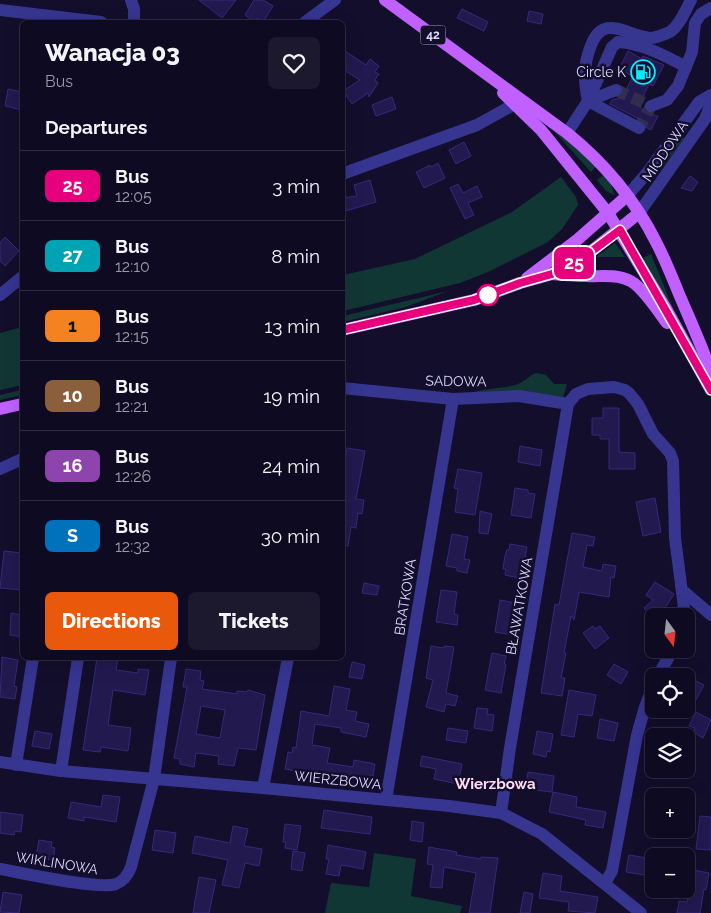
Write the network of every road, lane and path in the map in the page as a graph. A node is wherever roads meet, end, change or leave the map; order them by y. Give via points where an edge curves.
1 (131, 0) edge
2 (335, 0) edge
3 (385, 0) edge
4 (691, 0) edge
5 (711, 8) edge
6 (0, 10) edge
7 (84, 20) edge
8 (134, 20) edge
9 (308, 20) edge
10 (686, 67) junction
11 (480, 69) junction
12 (616, 90) dead end
13 (711, 95) edge
14 (588, 101) junction
15 (711, 103) edge
16 (513, 104) junction
17 (652, 106) dead end
18 (639, 128) dead end
19 (567, 133) junction
20 (345, 173) edge
21 (627, 196) junction
22 (608, 213) junction
23 (639, 213) junction
24 (620, 230) junction
25 (552, 274) junction
26 (20, 279) edge
27 (520, 283) junction
28 (0, 295) edge
29 (345, 329) edge
30 (682, 341) junction
31 (711, 372) edge
32 (345, 388) edge
33 (711, 390) edge
34 (453, 399) junction
35 (20, 404) edge
36 (568, 404) junction
37 (0, 409) edge
38 (20, 460) edge
39 (0, 469) edge
40 (682, 590) junction
41 (683, 608) edge
42 (711, 615) edge
43 (33, 660) edge
44 (78, 660) edge
45 (171, 660) edge
46 (288, 660) edge
47 (645, 710) edge
48 (0, 762) edge
49 (16, 765) junction
50 (61, 771) junction
51 (154, 779) junction
52 (263, 788) junction
53 (386, 800) junction
54 (501, 813) junction
55 (0, 869) edge
56 (605, 883) junction
57 (641, 913) edge

1 - 8 street
2 - 9 street
3 - 11 main road, 42
4 - 14 street via 676,26 668,33 652,38 620,28 600,30 587,54 584,80
5 - 10 street via 695,23 692,52
6 - 7 street
10 - 14 street via 670,58 618,42 612,47
10 - 17 street via 678,86 667,100
11 - 16 main road, 42
11 - 19 main road, 42
12 - 14 street
13 - 21 street, MIODOWA via 699,102
14 - 18 street
14 - 19 street
15 - 23 street, MIODOWA via 705,119
16 - 20 street via 477,126
16 - 22 main road, 42 via 541,130
19 - 21 main road, 42 via 586,148
21 - 22 main road
21 - 23 main road, 42
22 - 24 main road, 42
22 - 27 main road
23 - 24 main road
23 - 31 main road, 42 via 656,241
24 - 25 main road via 588,254
24 - 30 main road, 42
25 - 27 main road
25 - 30 main road via 623,278 634,284
26 - 28 street
27 - 29 main road via 474,300
30 - 33 main road, 42
32 - 34 street, SADOWA
34 - 36 street, SADOWA via 519,396
34 - 53 street, BRATKOWA
35 - 37 main road
36 - 40 street via 576,394 588,388 625,390 634,398 653,434 670,453
36 - 54 street, BŁAWATKOWA
38 - 39 street
40 - 41 street
40 - 42 street
43 - 49 street
44 - 50 street
45 - 51 street, WIKLINOWA
46 - 52 street
47 - 56 street via 612,871
48 - 49 street, WIERZBOWA
49 - 50 street, WIERZBOWA
50 - 51 street, WIERZBOWA
51 - 52 street, WIERZBOWA
51 - 55 street, WIKLINOWA via 131,867 123,880 100,886
52 - 53 street, WIERZBOWA
53 - 54 street, WIERZBOWA
54 - 56 street, WIERZBOWA via 542,834
56 - 57 street, WIERZBOWA

